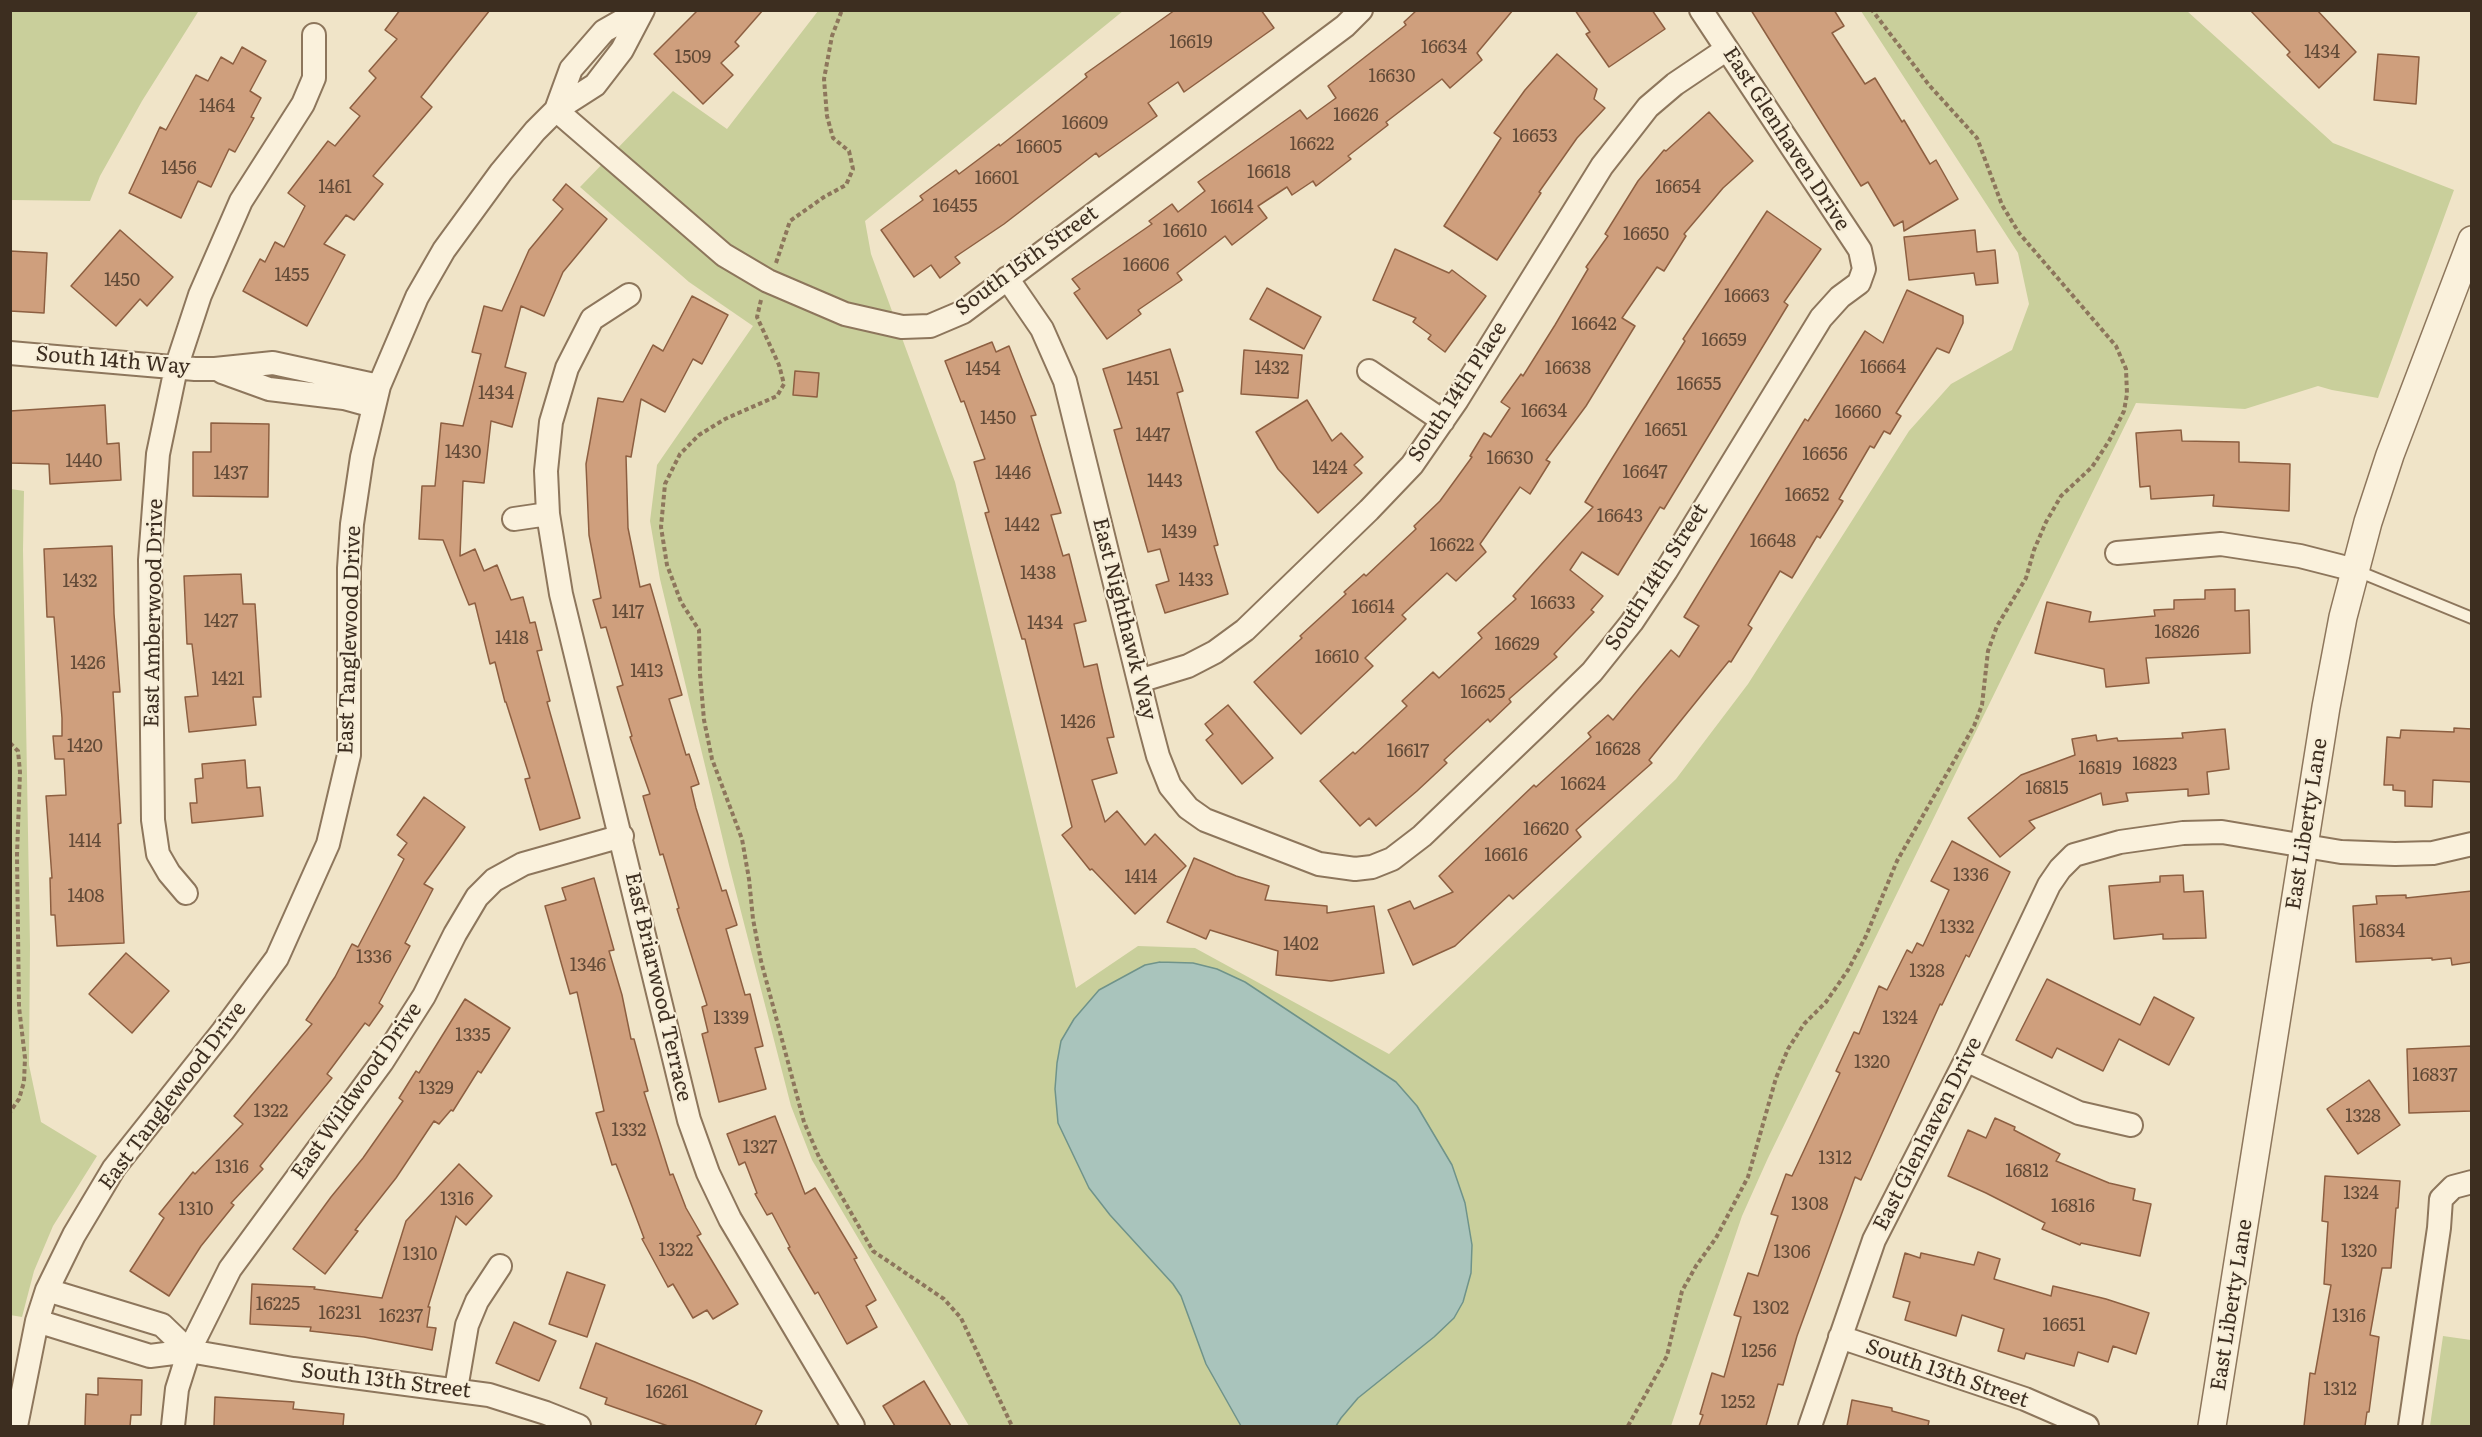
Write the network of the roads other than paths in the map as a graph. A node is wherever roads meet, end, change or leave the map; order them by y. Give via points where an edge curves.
1 (642, 10) edge
2 (1360, 10) edge
3 (1701, 10) edge
4 (315, 34) dead end
5 (590, 48) junction
6 (1727, 49) junction
7 (610, 66) junction
8 (556, 110) junction
9 (2472, 240) edge
10 (1864, 269) joint
11 (1007, 278) junction
12 (629, 295) dead end
13 (10, 353) edge
14 (177, 368) junction
15 (294, 368) junction
16 (215, 369) junction
17 (1369, 371) dead end
18 (290, 392) junction
19 (376, 396) junction
20 (1443, 421) junction
21 (548, 514) junction
22 (514, 519) dead end
23 (2117, 553) dead end
24 (2355, 570) junction
25 (2472, 618) edge
26 (1139, 681) junction
27 (622, 836) junction
28 (2472, 844) edge
29 (2304, 845) junction
30 (1338, 868) joint
31 (186, 893) dead end
32 (1966, 1060) junction
33 (2131, 1125) dead end
34 (2462, 1184) edge
35 (500, 1266) dead end
36 (47, 1290) junction
37 (128, 1315) junction
38 (37, 1322) junction
39 (1840, 1337) junction
40 (118, 1347) junction
41 (189, 1351) junction
42 (456, 1389) junction
43 (16, 1426) edge
44 (173, 1426) edge
45 (579, 1426) edge
46 (853, 1426) edge
47 (1810, 1426) edge
48 (2087, 1426) edge
49 (2212, 1426) edge
50 (2410, 1426) edge

1 - 5 street via 604,31
1 - 7 street
2 - 11 street, South 15th Street via 1345,26
3 - 6 street, East Glenhaven Drive
4 - 14 street, East Amberwood Drive via 314,78 303,104 241,201 200,295
5 - 7 street
5 - 8 street via 571,69
6 - 10 street, East Glenhaven Drive via 1860,250
6 - 20 street, South 14th Place via 1675,84 1627,132 1584,193
7 - 8 street via 595,85
8 - 11 street, South 15th Street via 724,255 768,281 845,314 902,327 930,326 963,312
8 - 19 street, East Tanglewood Drive via 501,172 444,250 417,297
9 - 24 street, East Liberty Lane via 2390,455
10 - 30 street, South 14th Street via 1859,283 1821,318 1666,571 1592,672 1407,849 1372,867
11 - 26 street, East Nighthawk Way via 1042,329 1065,381
12 - 21 street, East Briarwood Terrace via 592,319 567,368 551,422 546,471
13 - 14 street, South 14th Way
14 - 16 street, South 14th Way
14 - 31 street, East Amberwood Drive via 158,454 153,505 150,595 153,820 158,854
15 - 16 street, South 14th Way via 273,363
15 - 18 street
15 - 19 street, South 14th Way
16 - 18 street, South 14th Way via 269,389
17 - 20 street
18 - 19 street, South 14th Way via 344,398
19 - 36 street, East Tanglewood Drive via 362,457 349,556 349,755 324,854 277,958 114,1168 74,1234
20 - 26 street, South 14th Place via 1412,465 1245,630 1188,666
21 - 22 street
21 - 27 street, East Briarwood Terrace via 561,594
23 - 24 street via 2221,544 2300,556
24 - 25 lane
24 - 29 street, East Liberty Lane via 2343,616
26 - 30 street, East Nighthawk Way via 1162,766 1170,786 1188,808 1205,820 1289,854
27 - 41 street, East Wildwood Drive via 523,864 494,880 477,897 424,996 382,1062 230,1269
27 - 46 street, East Briarwood Terrace via 689,1120 708,1173 730,1219
28 - 29 street via 2433,853 2395,854 2341,852
29 - 32 street, East Glenhaven Drive via 2222,832 2183,833 2120,842 2073,855 2049,885
29 - 49 street, East Liberty Lane
32 - 33 street via 2079,1113
32 - 39 street, East Glenhaven Drive via 1874,1240
34 - 50 street via 2441,1199
35 - 42 street via 467,1325
36 - 37 street
36 - 38 street, East Tanglewood Drive
37 - 40 street
37 - 41 street via 162,1325
38 - 40 street, South 13th Street
38 - 43 street, East Tanglewood Drive
39 - 47 street, East Glenhaven Drive
39 - 48 street, South 13th Street via 2025,1399
40 - 41 street, South 13th Street via 150,1356
41 - 42 street, South 13th Street via 293,1369
41 - 44 street, East Wildwood Drive via 177,1389
42 - 45 street, South 13th Street via 489,1395

